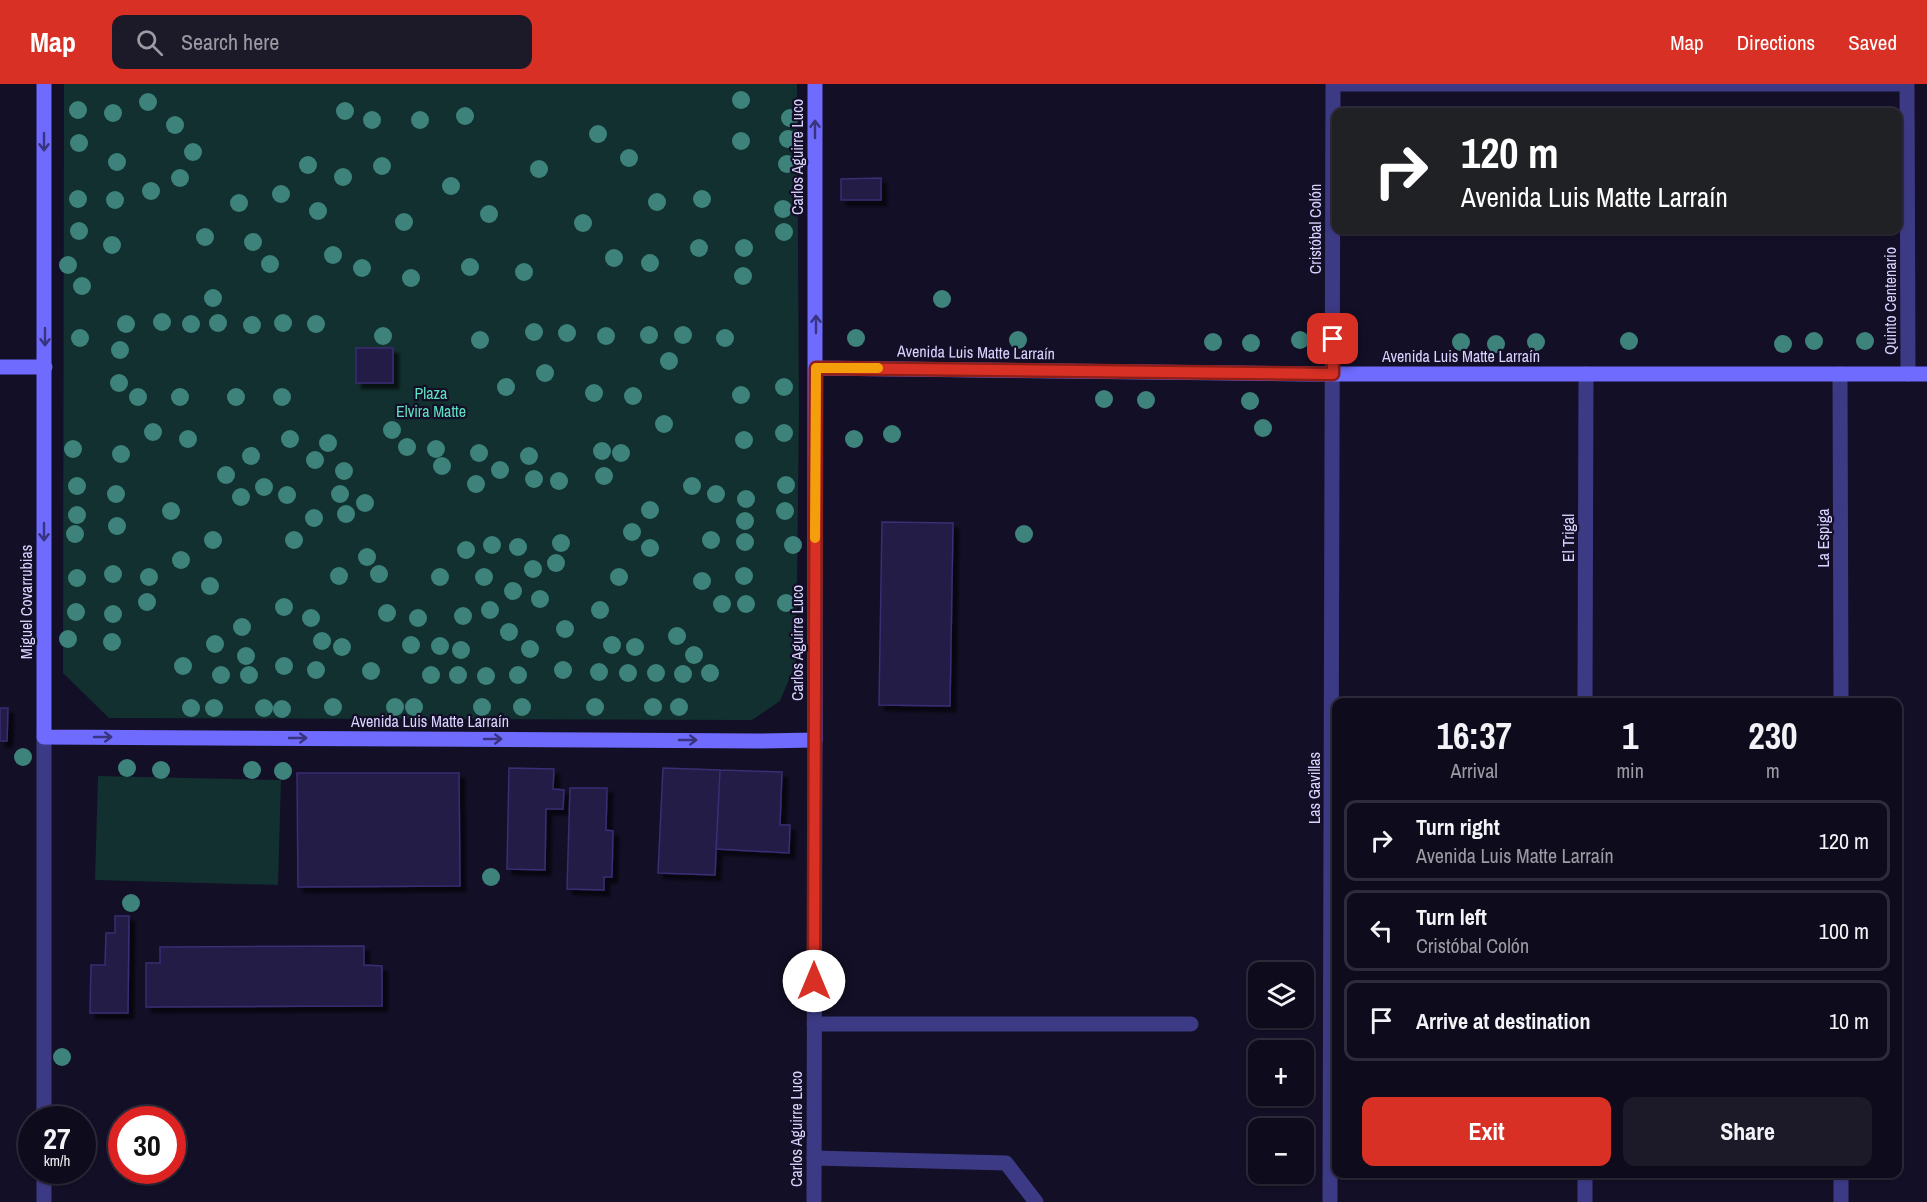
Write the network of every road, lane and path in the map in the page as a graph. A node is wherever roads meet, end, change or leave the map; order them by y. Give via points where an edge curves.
1 (44, 84) edge
2 (815, 84) edge
3 (1333, 84) edge
4 (1907, 84) edge
5 (1333, 108) edge
6 (1333, 234) edge
7 (0, 367) edge
8 (45, 367) junction
9 (816, 368) junction
10 (1333, 374) junction
11 (1586, 374) junction
12 (1840, 374) junction
13 (1908, 374) junction
14 (1927, 374) edge
15 (1586, 698) edge
16 (1840, 698) edge
17 (44, 737) junction
18 (815, 740) junction
19 (814, 1024) junction
20 (1191, 1024) dead end
21 (44, 1106) edge
22 (814, 1158) junction
23 (1585, 1178) edge
24 (1841, 1178) edge
25 (44, 1184) edge
26 (44, 1202) edge
27 (814, 1202) edge
28 (1036, 1202) edge
29 (1330, 1202) edge
30 (1585, 1202) edge
31 (1841, 1202) edge

1 -> 8 street, Miguel Covarrubias
9 -> 2 street, Carlos Aguirre Luco
3 - 4 street
3 - 5 street, Cristóbal Colón
4 - 13 street, Quinto Centenario
6 - 10 street, Cristóbal Colón
7 - 8 street
8 -> 17 street, Miguel Covarrubias
9 - 10 street, Avenida Luis Matte Larraín
9 - 18 street, Carlos Aguirre Luco
10 - 11 street, Avenida Luis Matte Larraín
10 - 29 street, Las Gavillas
11 - 12 street, Avenida Luis Matte Larraín
11 - 15 street, El Trigal
12 - 13 street, Avenida Luis Matte Larraín
12 - 16 street, La Espiga
13 - 14 street, Avenida Luis Matte Larraín
17 -> 18 street, Avenida Luis Matte Larraín
17 - 21 street, Miguel Covarrubias
18 - 19 street, Carlos Aguirre Luco
19 - 20 street
19 - 22 street, Carlos Aguirre Luco
22 - 27 street, Carlos Aguirre Luco
22 - 28 street via 1006,1163
23 - 30 street
24 - 31 street
25 - 26 street

